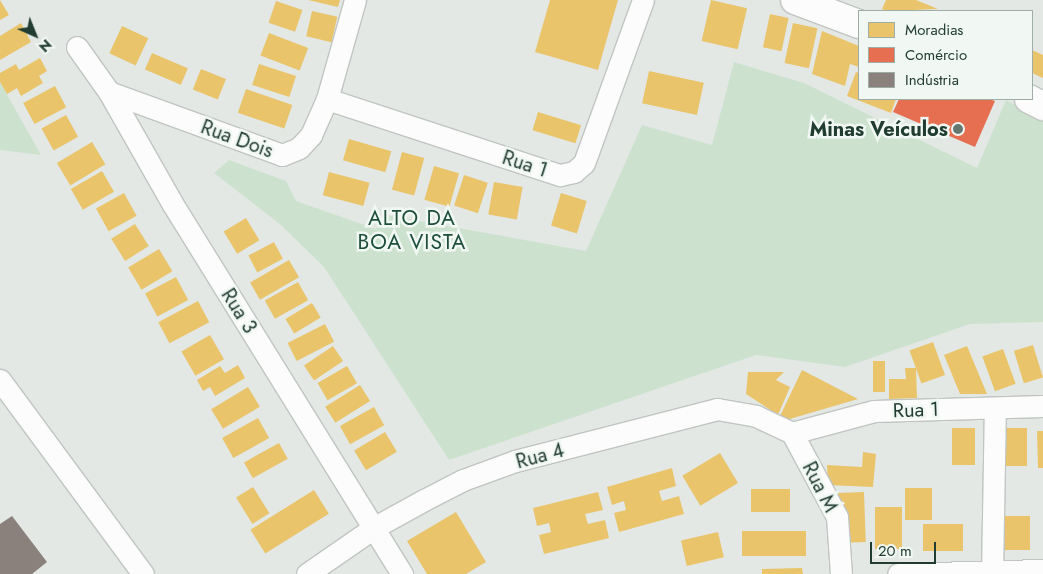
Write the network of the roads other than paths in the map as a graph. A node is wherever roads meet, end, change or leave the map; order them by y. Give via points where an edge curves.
1 (356, 0) edge
2 (643, 0) edge
3 (795, 0) edge
4 (858, 24) edge
5 (77, 47) dead end
6 (109, 92) junction
7 (327, 99) junction
8 (1031, 100) edge
9 (1043, 106) edge
10 (0, 380) edge
11 (1043, 406) edge
12 (995, 408) junction
13 (792, 433) junction
14 (375, 527) junction
15 (1043, 570) edge
16 (992, 572) edge
17 (143, 574) edge
18 (307, 574) edge
19 (402, 574) edge
20 (841, 574) edge
21 (898, 574) edge

1 - 7 street, Rua Dois
2 - 7 street, Rua 1 via 584,162 574,172 560,175
3 - 4 main road
5 - 6 street, Rua 3
6 - 7 street, Rua Dois via 282,155 299,148 311,135
6 - 14 street, Rua 3 via 172,203
8 - 9 main road
10 - 17 street
11 - 12 street, Rua 1
12 - 13 street, Rua 1 via 874,411
12 - 16 street
13 - 14 street, Rua 4 via 756,416 717,409 515,461 463,480
13 - 20 street, Rua M via 837,517
14 - 18 street, Rua 4
14 - 19 street, Rua 3
15 - 16 street
16 - 21 street

